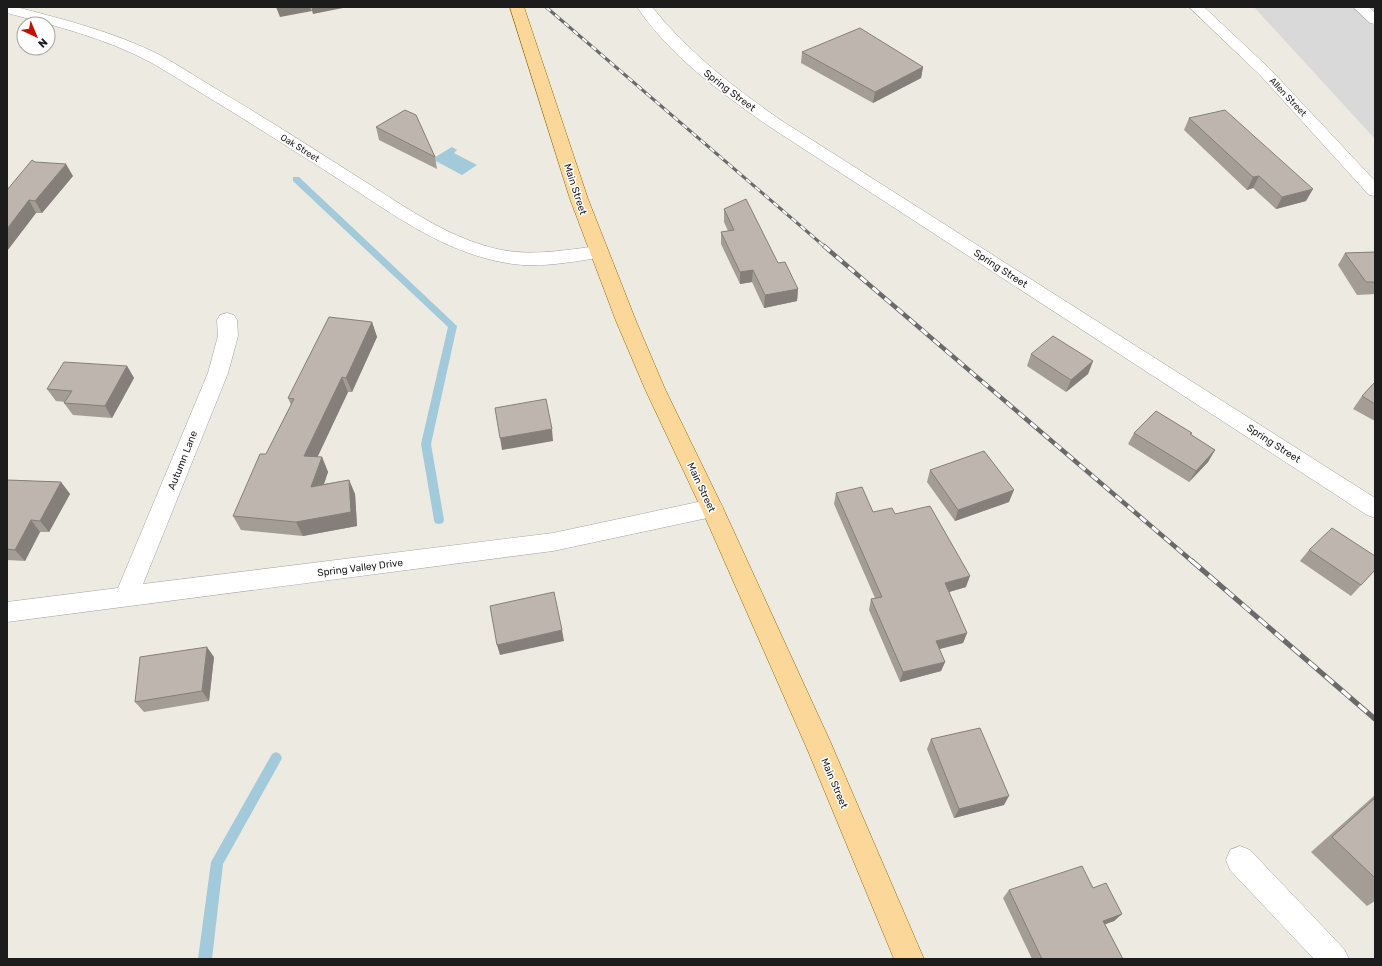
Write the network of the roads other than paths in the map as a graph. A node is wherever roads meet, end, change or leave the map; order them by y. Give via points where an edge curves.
1 (518, 7) edge
2 (644, 7) edge
3 (1196, 7) edge
4 (1360, 7) edge
5 (7, 9) edge
6 (1375, 20) edge
7 (1375, 191) edge
8 (598, 252) junction
9 (227, 320) dead end
10 (712, 508) junction
11 (1375, 509) edge
12 (126, 597) junction
13 (7, 612) edge
14 (1240, 860) dead end
15 (908, 959) edge
16 (1334, 959) edge

1 - 8 main road, Main Street
2 - 11 street, Spring Street via 690,58 728,90 773,122
3 - 7 street, Allen Street via 1265,72
4 - 6 street
5 - 8 street, Oak Street via 98,34 155,59 424,226 454,241 509,258 529,259
8 - 10 main road, Main Street via 655,389
9 - 12 street, Autumn Lane via 228,336 218,373
10 - 12 street, Spring Valley Drive via 553,542
10 - 15 main road, Main Street via 822,750
12 - 13 street, Spring Valley Drive
14 - 16 street

